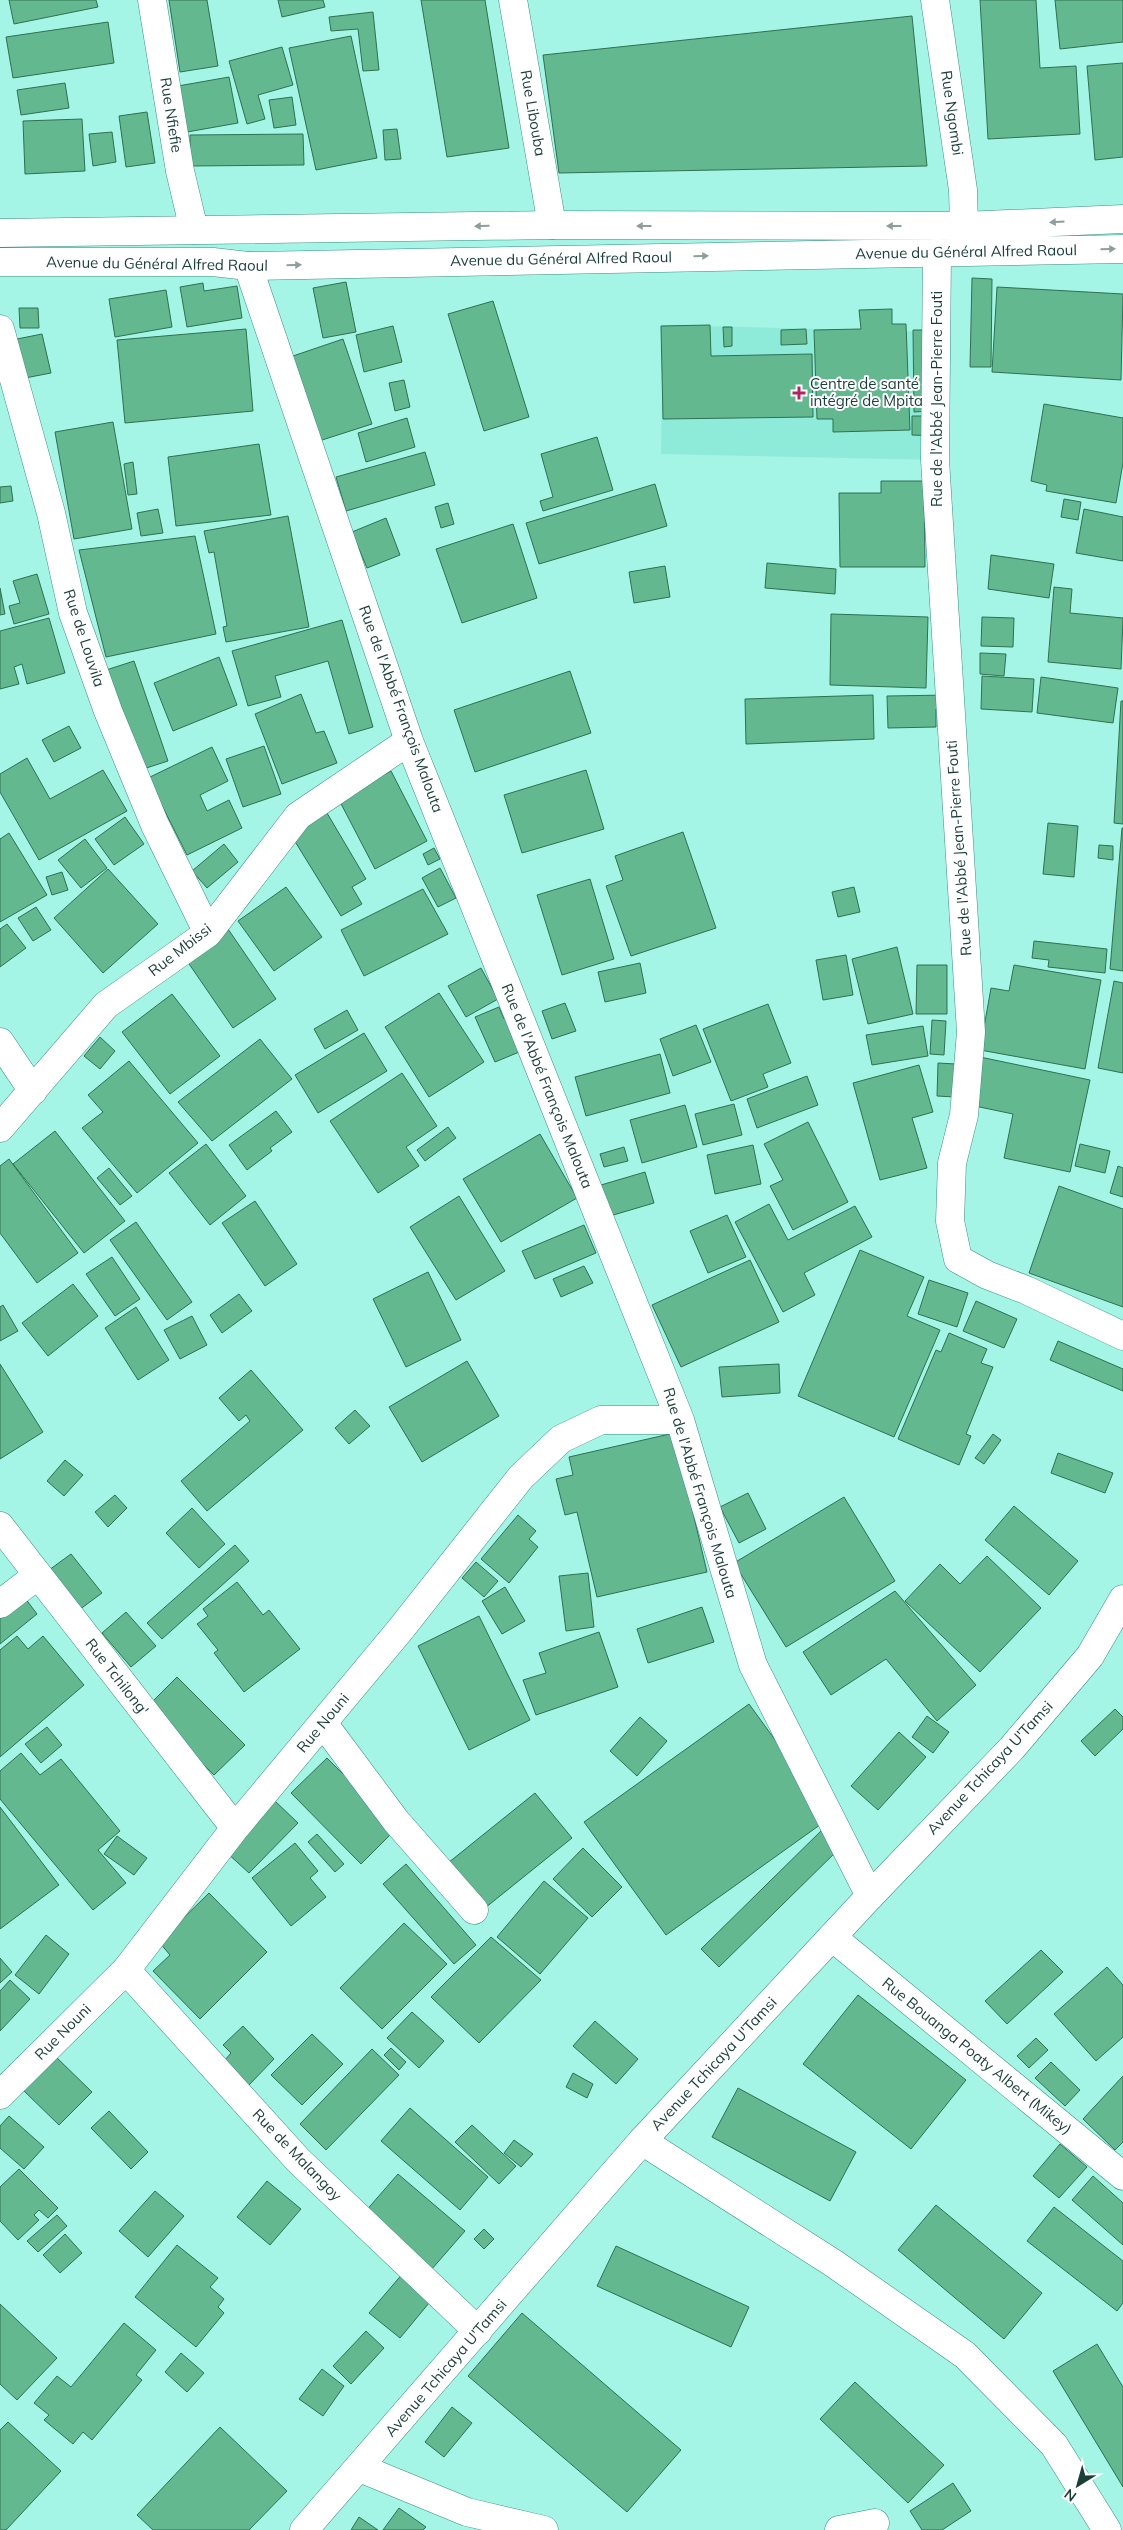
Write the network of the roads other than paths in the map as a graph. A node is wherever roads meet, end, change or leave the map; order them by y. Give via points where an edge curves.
1 (152, 0) edge
2 (513, 0) edge
3 (935, 0) edge
4 (1123, 219) edge
5 (552, 226) junction
6 (964, 226) junction
7 (194, 230) junction
8 (0, 233) edge
9 (1123, 249) edge
10 (937, 253) junction
11 (0, 262) edge
12 (248, 266) junction
13 (0, 329) edge
14 (409, 741) junction
15 (208, 933) junction
16 (0, 1042) edge
17 (33, 1091) junction
18 (0, 1128) edge
19 (1123, 1336) edge
20 (680, 1420) junction
21 (0, 1526) edge
22 (38, 1575) junction
23 (1123, 1599) edge
24 (0, 1604) edge
25 (323, 1723) junction
26 (235, 1828) junction
27 (870, 1896) junction
28 (474, 1910) dead end
29 (832, 1937) junction
30 (126, 1970) junction
31 (0, 2095) edge
32 (642, 2141) junction
33 (1122, 2172) edge
34 (478, 2331) junction
35 (360, 2468) junction
36 (875, 2523) dead end
37 (304, 2530) edge
38 (544, 2530) edge
39 (839, 2530) edge
40 (1107, 2530) edge

1 - 7 street, Rue Nfiefie via 180,171
2 - 5 street, Rue Libouba
3 - 6 street, Rue Ngombi via 963,190
4 -> 6 street
6 -> 5 street
5 -> 7 street
7 - 8 street
10 -> 9 street, Avenue du Général Alfred Raoul
12 -> 10 street, Avenue du Général Alfred Raoul
10 - 19 street, Rue de l'Abbé Jean-Pierre Fouti via 934,460 971,1032 964,1115 952,1164 950,1220 958,1259
11 - 12 street, Avenue du Général Alfred Raoul via 213,262
12 - 14 street, Rue de l'Abbé François Malouta
13 - 15 street, Rue de Louvila via 51,513 72,613 155,825
14 - 15 street, Rue Mbissi via 298,816
14 - 20 street, Rue de l'Abbé François Malouta
15 - 17 street, Rue Mbissi via 106,1005
16 - 17 street
17 - 18 street, Rue Mbissi
20 - 25 street, Rue Nouni via 601,1420 561,1438 521,1477
20 - 27 street, Rue de l'Abbé François Malouta via 753,1665
21 - 22 street, Rue Tchilong'
22 - 24 street
22 - 26 street, Rue Tchilong'
23 - 27 street, Avenue Tchicaya U'Tamsi via 1090,1656 1012,1748
25 - 26 street, Rue Nouni
25 - 28 street via 396,1821
26 - 30 street, Rue Nouni
27 - 29 street, Avenue Tchicaya U'Tamsi
29 - 32 street, Avenue Tchicaya U'Tamsi
29 - 33 street, Rue Bouanga Poaty Albert (Mikey)
30 - 31 street, Rue Nouni
30 - 34 street, Rue de Malangoy via 298,2160
32 - 34 street, Avenue Tchicaya U'Tamsi
32 - 40 street via 834,2263 964,2355 1054,2445
34 - 35 street, Avenue Tchicaya U'Tamsi
35 - 37 street, Avenue Tchicaya U'Tamsi
35 - 38 street via 467,2512
36 - 39 street

